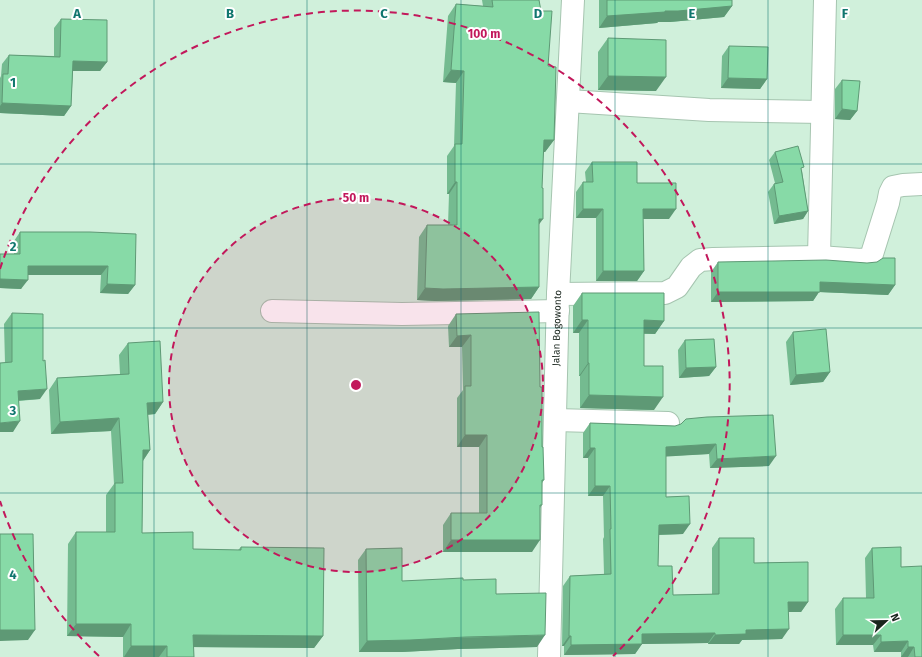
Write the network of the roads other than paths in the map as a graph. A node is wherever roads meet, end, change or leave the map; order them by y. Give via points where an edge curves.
1 (573, 0) edge
2 (825, 0) edge
3 (568, 101) junction
4 (822, 112) junction
5 (922, 184) edge
6 (819, 257) junction
7 (558, 303) junction
8 (272, 311) dead end
9 (555, 420) junction
10 (668, 423) dead end
11 (549, 657) edge

1 - 3 street, Jalan Bogowonto
2 - 4 street
3 - 4 street via 709,110
3 - 7 street, Jalan Bogowonto
4 - 6 street
5 - 6 street via 893,187 872,254 868,259
6 - 7 street via 700,260 691,267 677,287 665,293
7 - 8 street via 402,314
7 - 9 street, Jalan Bogowonto
9 - 10 street
9 - 11 street, Jalan Bogowonto

